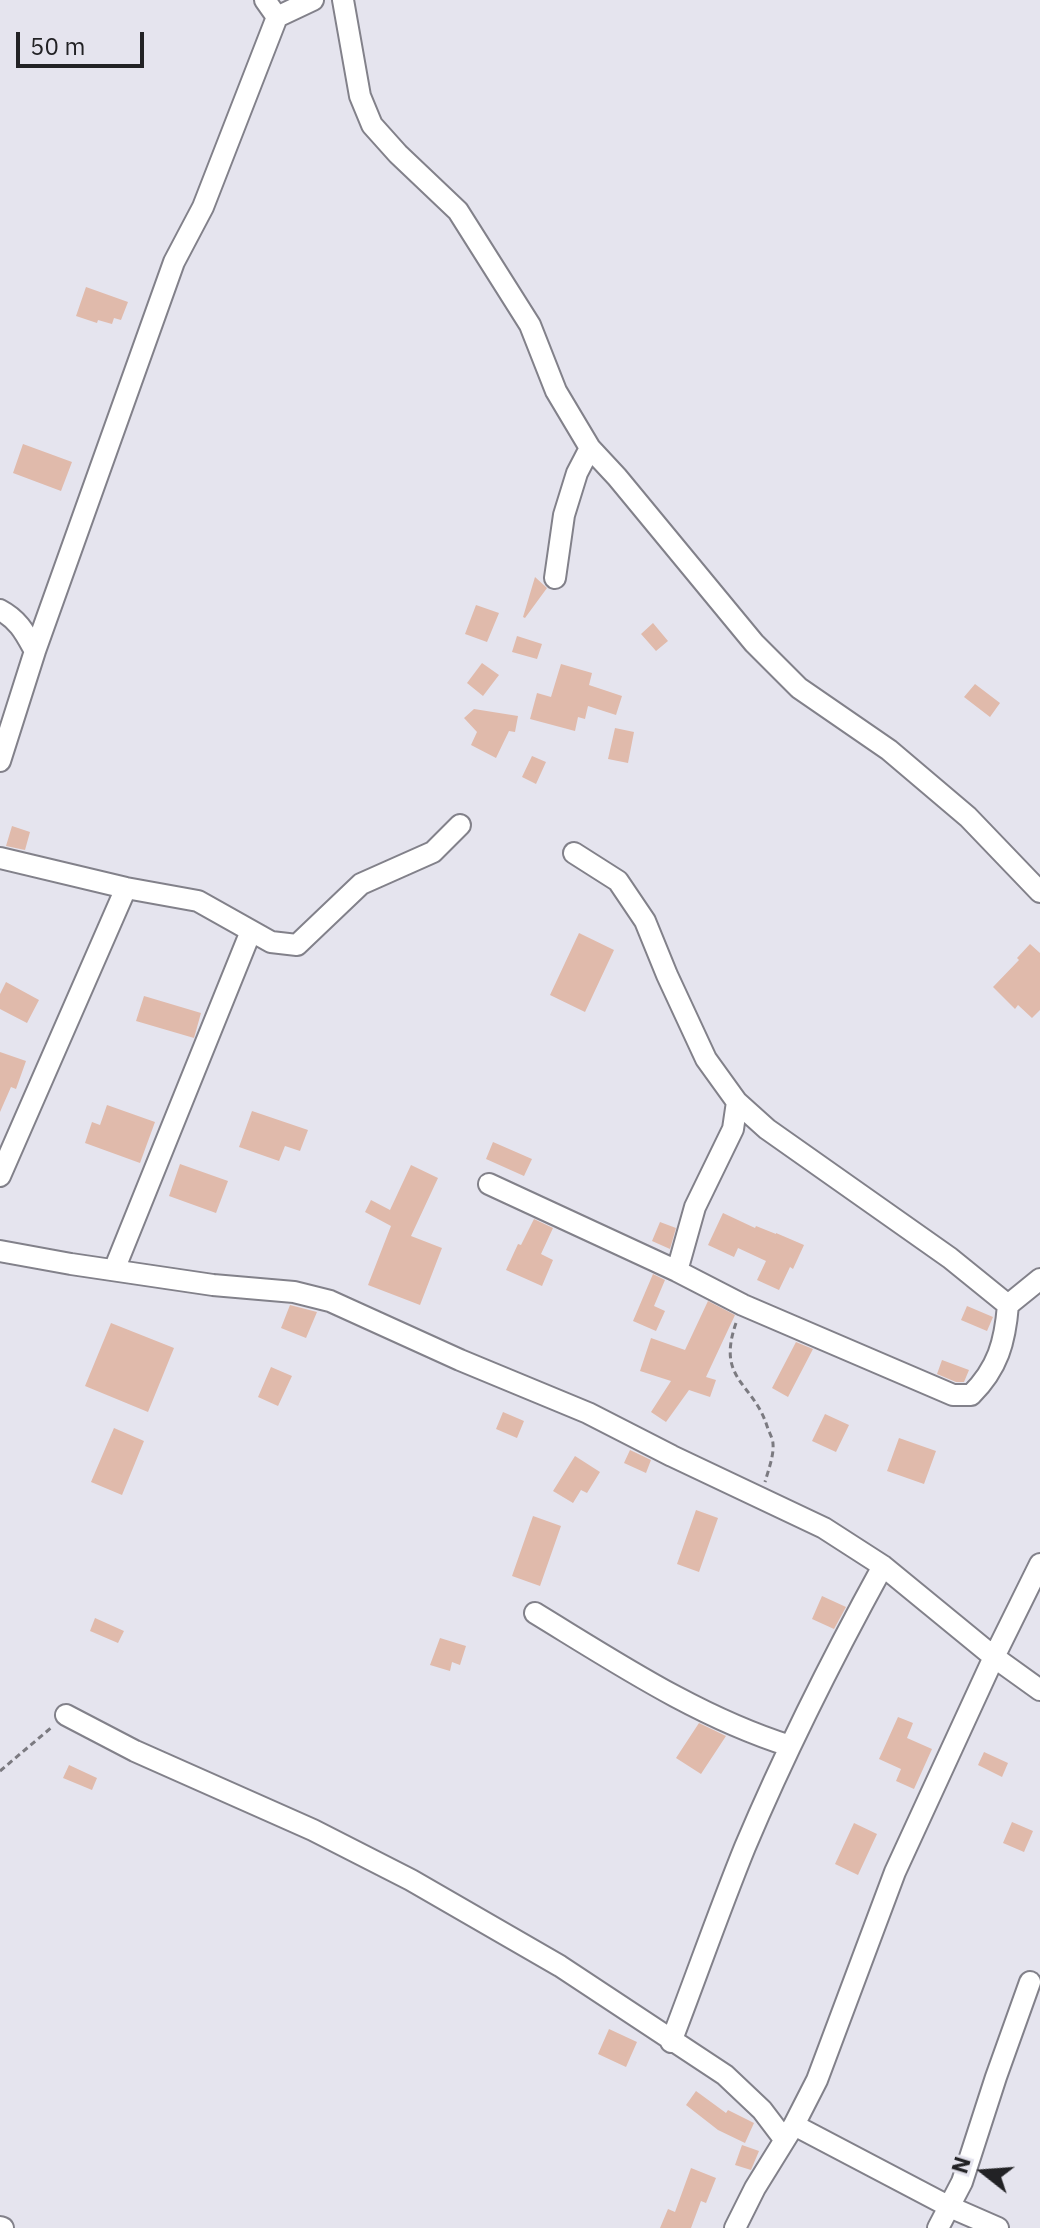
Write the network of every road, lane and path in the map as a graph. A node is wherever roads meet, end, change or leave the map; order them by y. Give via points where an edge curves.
1 (313, 0) edge
2 (343, 0) edge
3 (271, 8) edge
4 (590, 448) junction
5 (555, 578) dead end
6 (0, 610) edge
7 (35, 651) junction
8 (0, 761) edge
9 (460, 825) dead end
10 (574, 853) dead end
11 (0, 858) edge
12 (126, 888) junction
13 (1040, 892) edge
14 (251, 931) junction
15 (737, 1102) junction
16 (0, 1176) edge
17 (489, 1184) dead end
18 (0, 1251) edge
19 (114, 1270) junction
20 (677, 1271) junction
21 (1040, 1279) edge
22 (743, 1305) junction
23 (1008, 1305) junction
24 (762, 1497) junction
25 (1040, 1564) edge
26 (883, 1566) junction
27 (535, 1613) dead end
28 (994, 1657) junction
29 (1040, 1690) edge
30 (66, 1715) joint
31 (790, 1746) junction
32 (0, 1771) edge
33 (1030, 1982) dead end
34 (671, 2042) junction
35 (789, 2132) junction
36 (950, 2207) junction
37 (735, 2228) edge
38 (938, 2228) edge
39 (998, 2228) edge

1 - 3 street
2 - 4 street via 360,96 372,125 458,211 530,325 556,391
3 - 7 street via 203,207 174,262
4 - 5 street via 564,515
4 - 13 street via 754,643 799,688 889,750 968,817
6 - 7 street via 12,616
7 - 8 street
9 - 14 street via 433,852 361,884 297,945 271,942
10 - 15 street via 618,881 645,921 706,1059
11 - 12 street
12 - 14 street via 198,901
12 - 16 street
14 - 19 street
15 - 20 street via 733,1129 695,1207
15 - 23 street
17 - 20 street
18 - 19 street
19 - 24 street via 330,1301 588,1413
20 - 22 street
21 - 23 street
22 - 23 street via 953,1395 971,1395 985,1381 1006,1337
22 - 24 path via 730,1339 730,1361 735,1377 764,1415 774,1444
24 - 26 street
25 - 28 street
26 - 28 street
26 - 31 street
27 - 31 street via 677,1698
28 - 29 street
28 - 35 street via 895,1872 817,2080
30 - 32 path
30 - 34 street via 411,1880 560,1966
31 - 34 street
33 - 36 street
34 - 35 street via 725,2075
35 - 36 street
35 - 37 street
36 - 38 street
36 - 39 street

